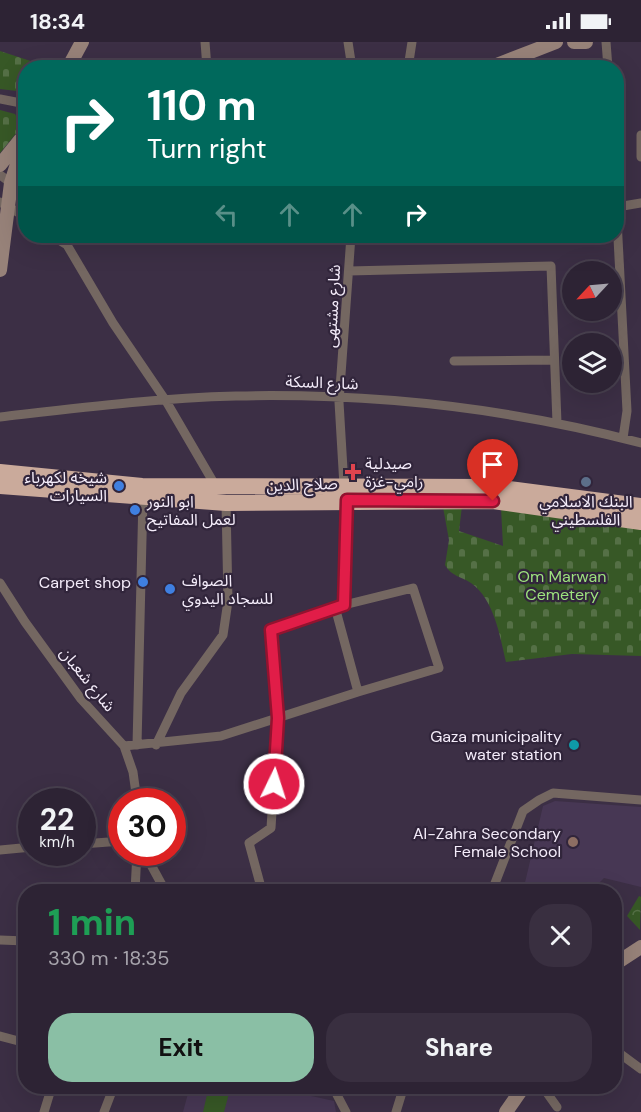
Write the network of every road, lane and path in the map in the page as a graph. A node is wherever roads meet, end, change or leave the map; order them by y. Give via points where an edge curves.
1 (82, 42) edge
2 (205, 42) edge
3 (348, 42) edge
4 (412, 42) edge
5 (556, 42) edge
6 (574, 42) edge
7 (586, 42) edge
8 (606, 42) edge
9 (72, 60) edge
10 (206, 60) edge
11 (351, 60) edge
12 (409, 60) edge
13 (510, 60) edge
14 (607, 60) edge
15 (0, 99) edge
16 (18, 102) edge
17 (641, 135) edge
18 (18, 144) edge
19 (18, 153) edge
20 (641, 156) edge
21 (0, 165) edge
22 (6, 179) edge
23 (641, 203) edge
24 (4, 204) edge
25 (624, 206) edge
26 (18, 212) edge
27 (64, 243) edge
28 (351, 243) edge
29 (619, 243) edge
30 (0, 270) edge
31 (349, 271) junction
32 (554, 360) junction
33 (454, 361) dead end
34 (342, 396) junction
35 (166, 400) junction
36 (0, 417) edge
37 (557, 423) junction
38 (623, 438) junction
39 (641, 443) edge
40 (0, 472) edge
41 (215, 485) junction
42 (0, 486) edge
43 (346, 493) junction
44 (143, 497) junction
45 (226, 503) junction
46 (641, 506) edge
47 (641, 522) edge
48 (0, 582) edge
49 (339, 606) junction
50 (358, 692) junction
51 (278, 718) junction
52 (156, 744) junction
53 (137, 745) junction
54 (124, 746) junction
55 (135, 788) edge
56 (641, 800) edge
57 (18, 848) edge
58 (0, 850) edge
59 (136, 866) edge
60 (152, 866) edge
61 (135, 884) edge
62 (161, 884) edge
63 (260, 884) edge
64 (495, 884) edge
65 (0, 940) edge
66 (18, 941) edge
67 (641, 947) edge
68 (622, 959) edge
69 (0, 1036) edge
70 (18, 1041) edge
71 (622, 1055) edge
72 (641, 1069) edge
73 (50, 1094) edge
74 (111, 1094) edge
75 (337, 1094) edge
76 (402, 1094) edge
77 (518, 1094) edge
78 (548, 1094) edge
79 (557, 1107) dead end
80 (45, 1112) edge
81 (104, 1112) edge
82 (346, 1112) edge
83 (396, 1112) edge
84 (506, 1112) edge

1 - 9 street
2 - 10 street
3 - 11 street
4 - 12 street
5 - 13 street
6 - 7 street
8 - 14 street
15 - 16 street
17 - 20 street
18 - 21 street
19 - 22 street
22 - 24 street
23 - 25 street
24 - 26 street
24 - 30 street
27 - 35 street via 112,323
28 - 31 street, شارع مشتهى
29 - 38 street via 627,411
31 - 32 street via 551,266
31 - 34 street, شارع مشتهى
32 - 33 street
32 - 37 street
34 - 35 street, شارع السكة
34 - 37 street, شارع السكة
34 - 43 street, شارع مشتهى via 339,402
35 - 36 street, شارع السكة
35 - 41 street
37 - 38 street, شارع السكة
38 - 39 street, شارع السكة
40 - 41 highway, صلاح الدين via 142,486
41 - 43 highway, صلاح الدين
42 - 44 highway, صلاح الدين
43 - 45 highway, صلاح الدين
43 - 46 highway, صلاح الدين via 494,487
43 - 47 highway, صلاح الدين via 493,501
43 - 49 street, شارع مشتهى
44 - 45 highway, صلاح الدين
44 - 53 street
45 - 52 street via 228,601 223,635 182,693
48 - 54 street, شارع شعبان via 81,699
49 - 50 street, شارع مشتهى
49 - 50 street via 413,588 439,668
49 - 51 street via 271,630
50 - 51 street
51 - 52 street via 221,736
51 - 63 street via 271,828 249,843
52 - 53 street
53 - 54 street
54 - 55 street, شارع شعبان
56 - 64 street via 553,793 539,800 523,811
57 - 58 street
59 - 61 street
60 - 62 street
65 - 66 street
67 - 68 street
69 - 70 street
71 - 72 street
73 - 80 street
74 - 81 street
75 - 82 street
76 - 83 street
77 - 84 street
78 - 79 street

